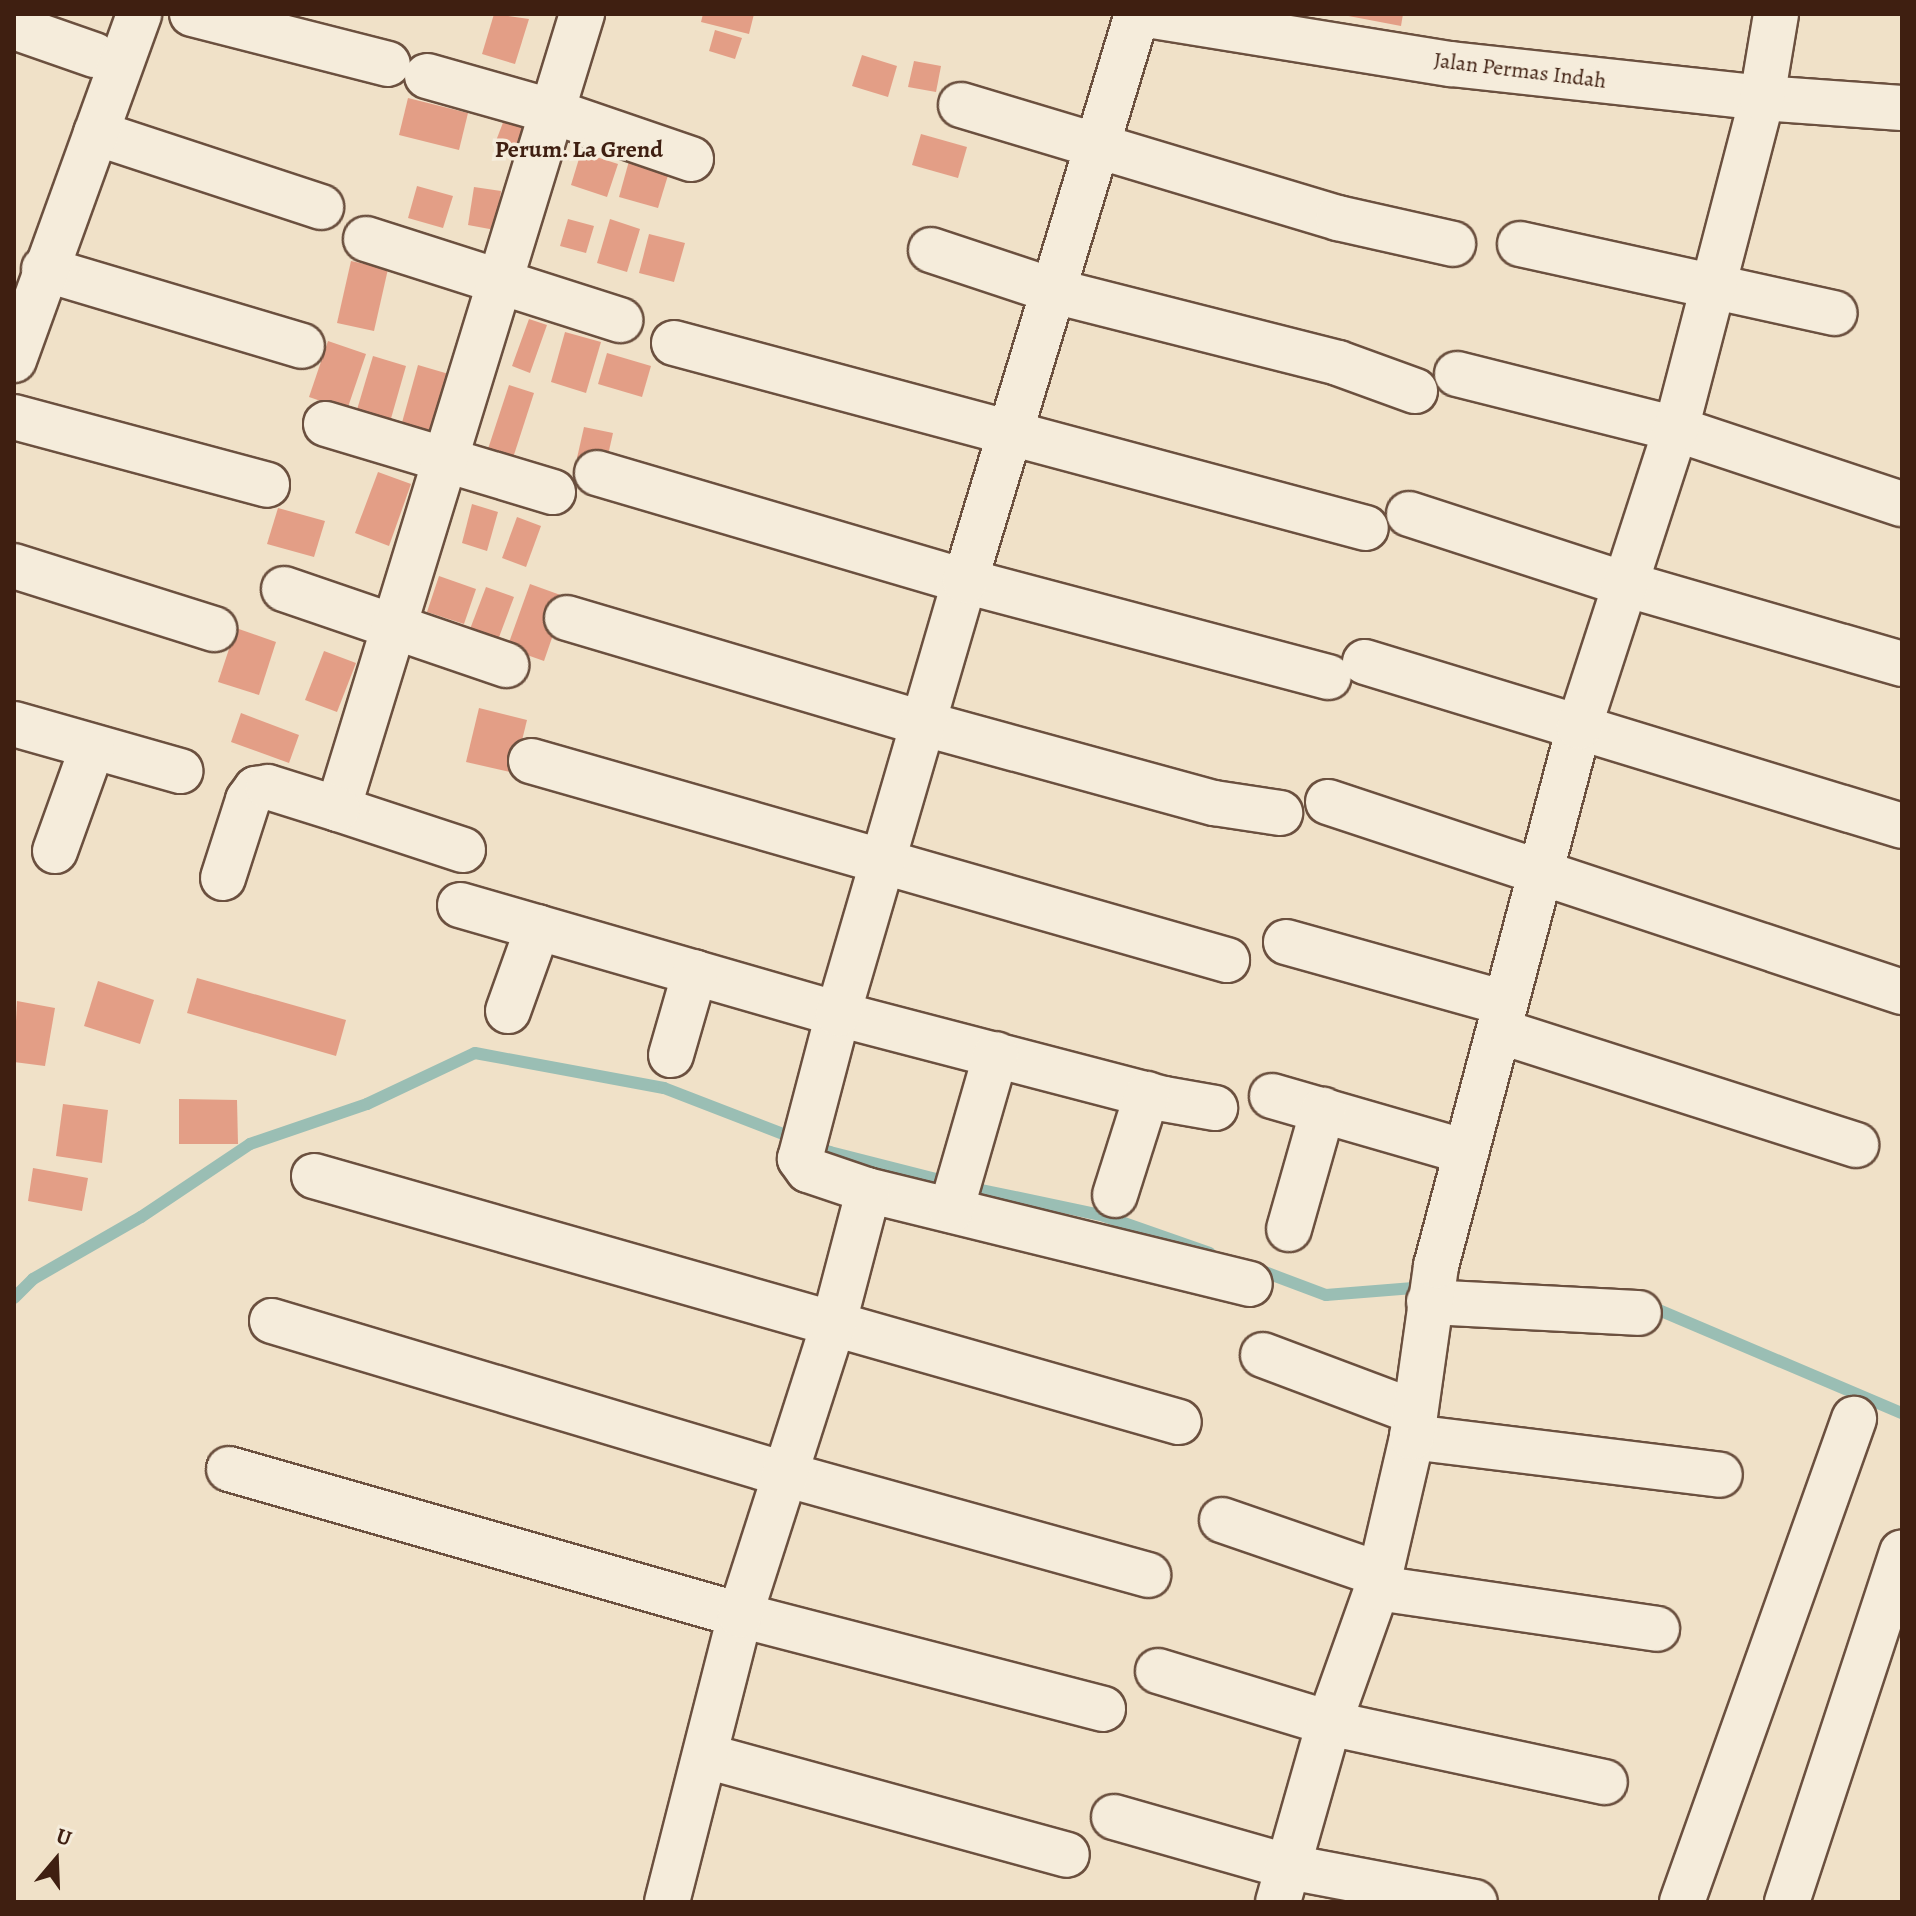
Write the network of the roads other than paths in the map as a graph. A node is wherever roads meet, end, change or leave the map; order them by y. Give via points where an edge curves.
1 (139, 14) edge
2 (192, 14) edge
3 (582, 14) edge
4 (1139, 14) edge
5 (1776, 14) edge
6 (14, 27) edge
7 (94, 55) dead end
8 (1762, 98) junction
9 (961, 105) dead end
10 (1902, 108) edge
11 (551, 111) junction
12 (96, 133) junction
13 (1097, 147) junction
14 (691, 159) dead end
15 (321, 207) dead end
16 (366, 239) dead end
17 (1453, 244) dead end
18 (1520, 244) dead end
19 (931, 250) dead end
20 (29, 253) edge
21 (501, 280) junction
22 (1711, 287) junction
23 (1054, 291) junction
24 (1835, 313) dead end
25 (620, 320) dead end
26 (674, 343) dead end
27 (302, 346) dead end
28 (14, 360) edge
29 (1457, 374) dead end
30 (1415, 391) dead end
31 (14, 417) edge
32 (326, 424) dead end
33 (1676, 429) junction
34 (1010, 434) junction
35 (443, 461) junction
36 (597, 473) dead end
37 (267, 485) dead end
38 (553, 492) dead end
39 (1899, 494) edge
40 (1409, 514) dead end
41 (1366, 528) dead end
42 (14, 566) edge
43 (965, 581) junction
44 (1625, 584) junction
45 (284, 589) dead end
46 (567, 618) dead end
47 (214, 629) dead end
48 (393, 629) junction
49 (1902, 664) edge
50 (506, 665) dead end
51 (14, 724) edge
52 (925, 724) junction
53 (1579, 727) junction
54 (92, 748) junction
55 (531, 761) dead end
56 (180, 771) dead end
57 (1328, 802) dead end
58 (338, 809) junction
59 (1280, 813) dead end
60 (1902, 826) edge
61 (463, 850) dead end
62 (55, 851) dead end
63 (884, 864) junction
64 (1542, 873) junction
65 (223, 878) dead end
66 (460, 905) dead end
67 (538, 927) junction
68 (1286, 942) dead end
69 (1227, 960) dead end
70 (695, 972) junction
71 (1902, 992) edge
72 (508, 1011) dead end
73 (838, 1014) junction
74 (1502, 1017) junction
75 (996, 1054) junction
76 (671, 1055) dead end
77 (1147, 1094) junction
78 (1272, 1096) dead end
79 (1215, 1108) dead end
80 (1323, 1110) junction
81 (1856, 1145) dead end
82 (1466, 1152) junction
83 (314, 1176) dead end
84 (957, 1187) junction
85 (867, 1190) junction
86 (1115, 1195) dead end
87 (1289, 1229) dead end
88 (1250, 1284) dead end
89 (1432, 1284) junction
90 (1639, 1313) dead end
91 (272, 1321) dead end
92 (833, 1326) junction
93 (1263, 1355) dead end
94 (1854, 1419) dead end
95 (1179, 1422) dead end
96 (1414, 1425) junction
97 (229, 1469) dead end
98 (784, 1474) junction
99 (1720, 1475) dead end
100 (1222, 1520) dead end
101 (1902, 1552) edge
102 (1148, 1575) dead end
103 (1378, 1581) junction
104 (740, 1615) junction
105 (1657, 1629) dead end
106 (1158, 1671) dead end
107 (1103, 1709) dead end
108 (1329, 1723) junction
109 (706, 1756) junction
110 (1605, 1782) dead end
111 (1114, 1817) dead end
112 (1067, 1855) dead end
113 (1284, 1884) edge
114 (667, 1902) edge
115 (1475, 1902) edge
116 (1682, 1902) edge
117 (1787, 1902) edge

1 - 12 street
2 - 11 street
3 - 11 street
4 - 8 street, Jalan Permas Indah via 1451,64
4 - 13 street
5 - 8 street
6 - 7 street
8 - 10 street, Jalan Permas Indah
8 - 22 street
9 - 13 street
11 - 14 street
11 - 21 street
12 - 15 street
12 - 20 street
13 - 17 street via 1338,218
13 - 23 street
16 - 21 street
18 - 22 street
19 - 23 street
20 - 27 street
20 - 28 street
21 - 25 street
21 - 35 street
22 - 24 street
22 - 33 street
23 - 30 street via 1338,363
23 - 34 street
26 - 34 street
29 - 33 street
31 - 37 street
32 - 35 street
33 - 39 street
33 - 44 street
34 - 41 street
34 - 43 street
35 - 38 street
35 - 48 street
36 - 43 street
40 - 44 street
42 - 47 street
43 - 52 street
43 - 53 street
44 - 49 street
44 - 53 street
45 - 48 street
46 - 52 street
48 - 50 street
48 - 58 street
51 - 54 street
52 - 59 street via 1214,803
52 - 63 street
53 - 60 street
53 - 64 street
54 - 56 street
54 - 62 street
55 - 63 street
57 - 64 street
58 - 61 street
58 - 65 street via 268,787 256,789
63 - 69 street
63 - 73 street
64 - 71 street
64 - 74 street
66 - 67 street
67 - 70 street
67 - 72 street
68 - 74 street
70 - 73 street
70 - 76 street
73 - 75 street
73 - 85 street via 806,1140 808,1170
74 - 81 street
74 - 82 street
75 - 77 street
75 - 84 street
77 - 79 street
77 - 86 street
78 - 80 street
80 - 82 street
80 - 87 street
82 - 89 street
83 - 92 street
84 - 85 street
84 - 88 street
85 - 92 street
89 - 90 street
89 - 96 street
91 - 98 street
92 - 95 street
92 - 98 street
93 - 96 street
94 - 116 street
96 - 99 street
96 - 103 street
97 - 104 street
98 - 102 street
98 - 104 street
100 - 103 street
101 - 117 street
103 - 105 street
103 - 108 street
104 - 107 street
104 - 109 street
106 - 108 street
108 - 110 street
108 - 113 street
109 - 112 street
109 - 114 street
111 - 113 street
113 - 115 street

